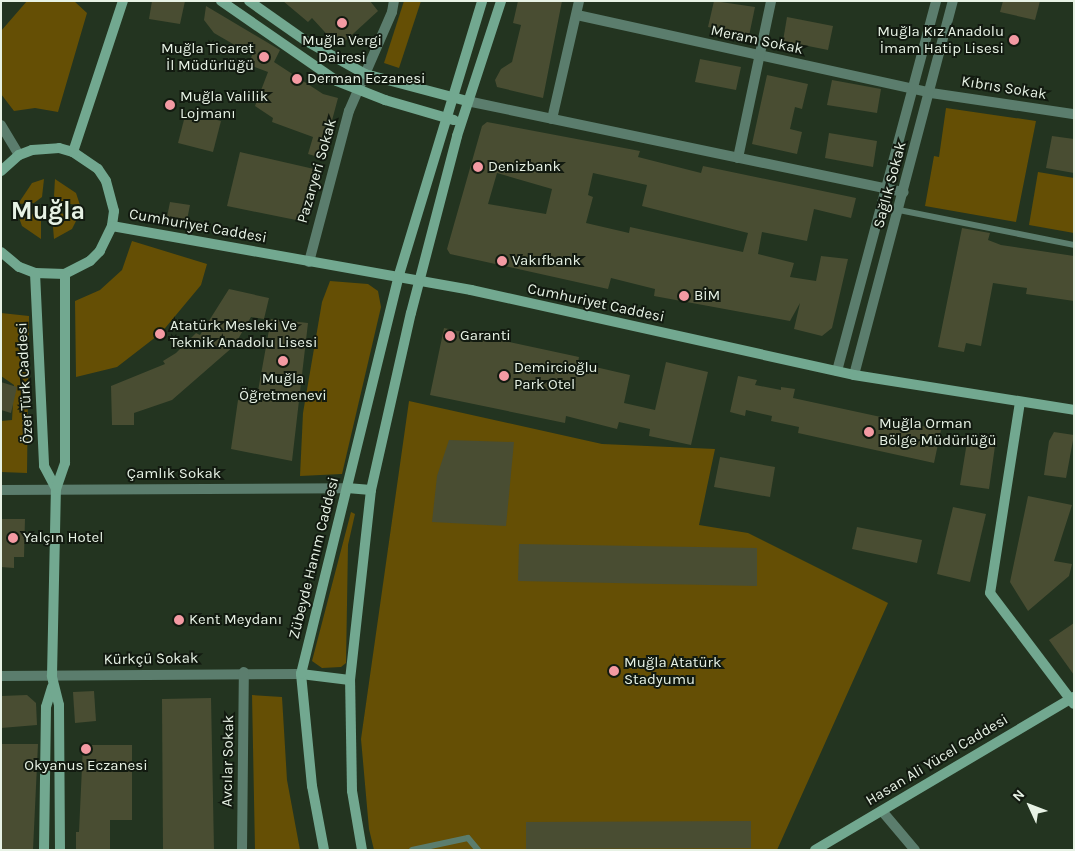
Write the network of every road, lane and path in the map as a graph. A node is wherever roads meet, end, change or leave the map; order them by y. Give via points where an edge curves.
1 (123, 1) edge
2 (221, 1) edge
3 (249, 1) edge
4 (394, 1) edge
5 (482, 1) edge
6 (501, 1) edge
7 (579, 1) edge
8 (771, 1) edge
9 (936, 1) edge
10 (952, 1) edge
11 (577, 15) junction
12 (760, 57) junction
13 (365, 74) junction
14 (913, 89) junction
15 (358, 90) junction
16 (931, 93) junction
17 (450, 99) junction
18 (467, 101) junction
19 (1074, 114) edge
20 (447, 118) junction
21 (552, 119) junction
22 (461, 121) junction
23 (1, 125) edge
24 (73, 152) junction
25 (19, 155) junction
26 (738, 158) junction
27 (1, 171) edge
28 (885, 188) junction
29 (904, 192) junction
30 (899, 210) junction
31 (112, 226) junction
32 (1074, 245) edge
33 (1, 252) edge
34 (309, 262) junction
35 (35, 273) junction
36 (64, 274) junction
37 (398, 278) junction
38 (419, 281) junction
39 (837, 371) junction
40 (854, 375) junction
41 (1020, 402) junction
42 (1074, 410) edge
43 (347, 488) junction
44 (56, 489) junction
45 (1, 490) edge
46 (371, 490) junction
47 (244, 672) junction
48 (301, 674) junction
49 (1, 676) edge
50 (52, 676) junction
51 (350, 680) junction
52 (52, 687) junction
53 (1073, 700) edge
54 (882, 810) junction
55 (44, 850) edge
56 (60, 850) edge
57 (242, 850) edge
58 (324, 850) edge
59 (362, 850) edge
60 (412, 850) edge
61 (478, 850) edge
62 (816, 850) edge
63 (915, 850) edge

1 - 24 main road
2 - 15 main road via 337,81
3 - 13 main road via 306,41
4 - 13 street, Pazaryeri Sokak
5 - 17 main road, Zübeyde Hanım Caddesi
6 - 18 main road
7 - 11 street
8 - 12 street
9 - 14 street, Sağlık Sokak
10 - 16 street, Sağlık Sokak
11 - 12 street, Meram Sokak
11 - 21 street
12 - 14 street, Meram Sokak
12 - 26 street
13 - 15 street, Pazaryeri Sokak
13 - 17 main road
14 - 16 street, Meram Sokak
14 - 28 street, Sağlık Sokak
15 - 20 main road
15 - 34 street, Pazaryeri Sokak via 318,219
16 - 19 street, Kıbrıs Sokak
16 - 29 street, Sağlık Sokak
17 - 18 main road
17 - 20 main road, Zübeyde Hanım Caddesi
18 - 21 street
18 - 22 main road
20 - 22 main road
20 - 37 main road, Zübeyde Hanım Caddesi
21 - 26 street
22 - 38 main road
23 - 25 street
24 - 25 main road via 46,148
24 - 31 main road via 98,169 106,181 113,203
25 - 27 main road
26 - 28 street
28 - 29 street
28 - 39 street, Sağlık Sokak
29 - 30 street, Sağlık Sokak
30 - 32 lane
30 - 40 street, Sağlık Sokak
31 - 34 main road, Cumhuriyet Caddesi
31 - 36 main road via 100,251 90,261
33 - 35 main road via 19,267
34 - 37 main road, Cumhuriyet Caddesi
35 - 36 main road
35 - 44 main road, Özer Türk Caddesi via 44,466
36 - 44 main road, Özer Türk Caddesi via 65,463
37 - 38 main road, Cumhuriyet Caddesi
37 - 43 main road, Zübeyde Hanım Caddesi
38 - 39 main road, Cumhuriyet Caddesi
38 - 46 main road
39 - 40 main road, Cumhuriyet Caddesi
40 - 41 main road, Cumhuriyet Caddesi
41 - 42 main road, Cumhuriyet Caddesi
41 - 53 main road via 990,593
43 - 44 street, Çamlık Sokak
43 - 46 main road
43 - 48 main road, Zübeyde Hanım Caddesi
44 - 45 street, Çamlık Sokak
44 - 50 main road, Özer Türk Caddesi
46 - 51 main road
47 - 48 street, Kürkçü Sokak
47 - 50 street, Kürkçü Sokak
47 - 57 street, Avcılar Sokak
48 - 51 main road
48 - 58 main road, Zübeyde Hanım Caddesi via 312,786
49 - 50 street, Kürkçü Sokak
50 - 52 main road, Özer Türk Caddesi
51 - 59 main road via 352,791
52 - 55 main road, Özer Türk Caddesi via 46,707
52 - 56 main road, Özer Türk Caddesi via 59,705
53 - 54 main road, Hasan Ali Yücel Caddesi
54 - 62 main road, Hasan Ali Yücel Caddesi
54 - 63 street
60 - 61 lane via 468,838

